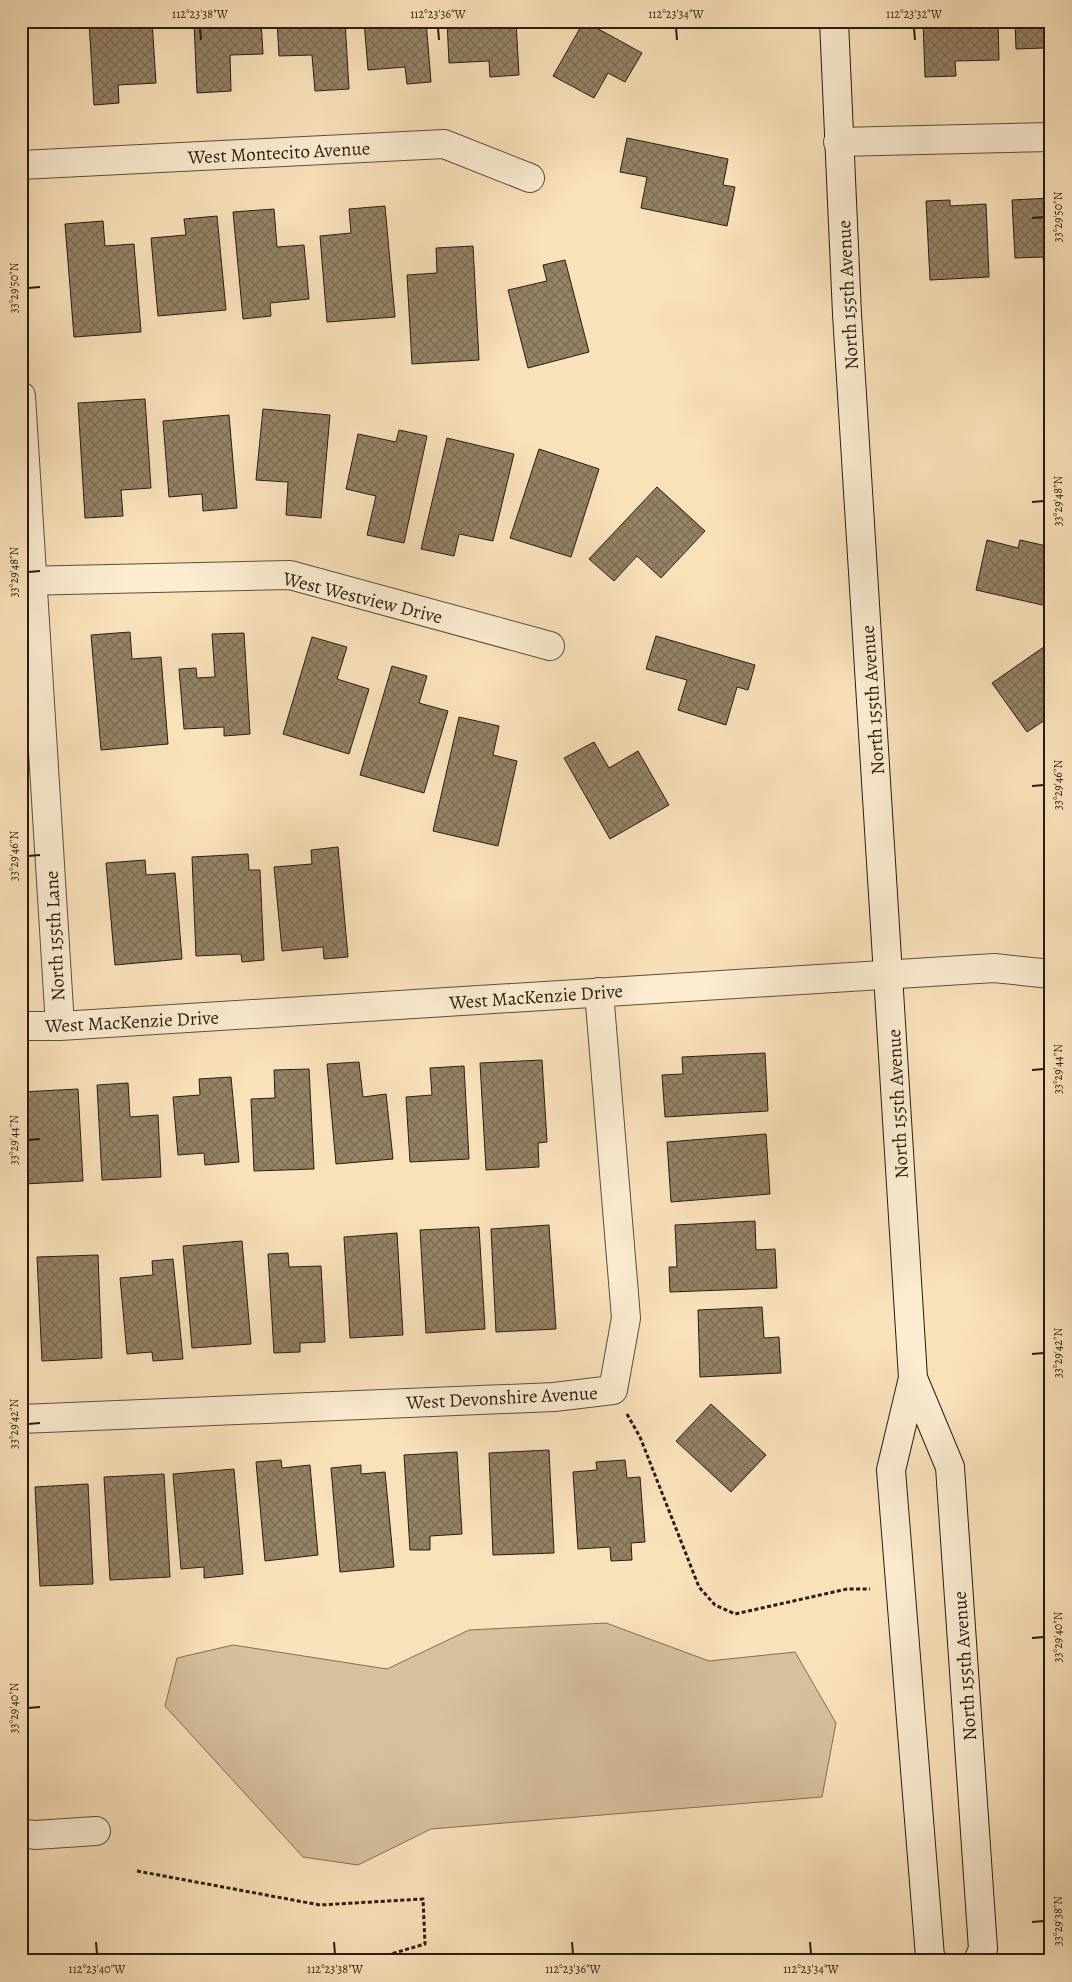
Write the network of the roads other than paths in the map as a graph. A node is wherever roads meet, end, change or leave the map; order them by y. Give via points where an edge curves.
1 (834, 21) edge
2 (1051, 137) edge
3 (838, 142) junction
4 (21, 165) edge
5 (530, 178) dead end
6 (21, 396) edge
7 (27, 581) edge
8 (550, 646) dead end
9 (1051, 974) edge
10 (890, 975) junction
11 (600, 992) junction
12 (21, 1026) edge
13 (60, 1026) junction
14 (914, 1378) junction
15 (21, 1418) edge
16 (96, 1831) dead end
17 (21, 1833) edge
18 (932, 1961) edge
19 (978, 1961) edge

1 - 3 street, North 155th Avenue
2 - 3 street
3 - 10 street, North 155th Avenue
4 - 5 street, West Montecito Avenue via 444,144
6 - 7 street, North 155th Lane
7 - 8 street, West Westview Drive via 290,575
7 - 13 street, North 155th Lane
9 - 10 street, West MacKenzie Drive via 994,968
10 - 11 street, West MacKenzie Drive
10 - 14 street, North 155th Avenue
11 - 13 street, West MacKenzie Drive
11 - 15 street, West Devonshire Avenue via 626,1318 613,1390 554,1397
12 - 13 street, West MacKenzie Drive
14 - 18 street, North 155th Avenue via 891,1470
14 - 19 street, North 155th Avenue via 950,1467 983,1948
16 - 17 street

